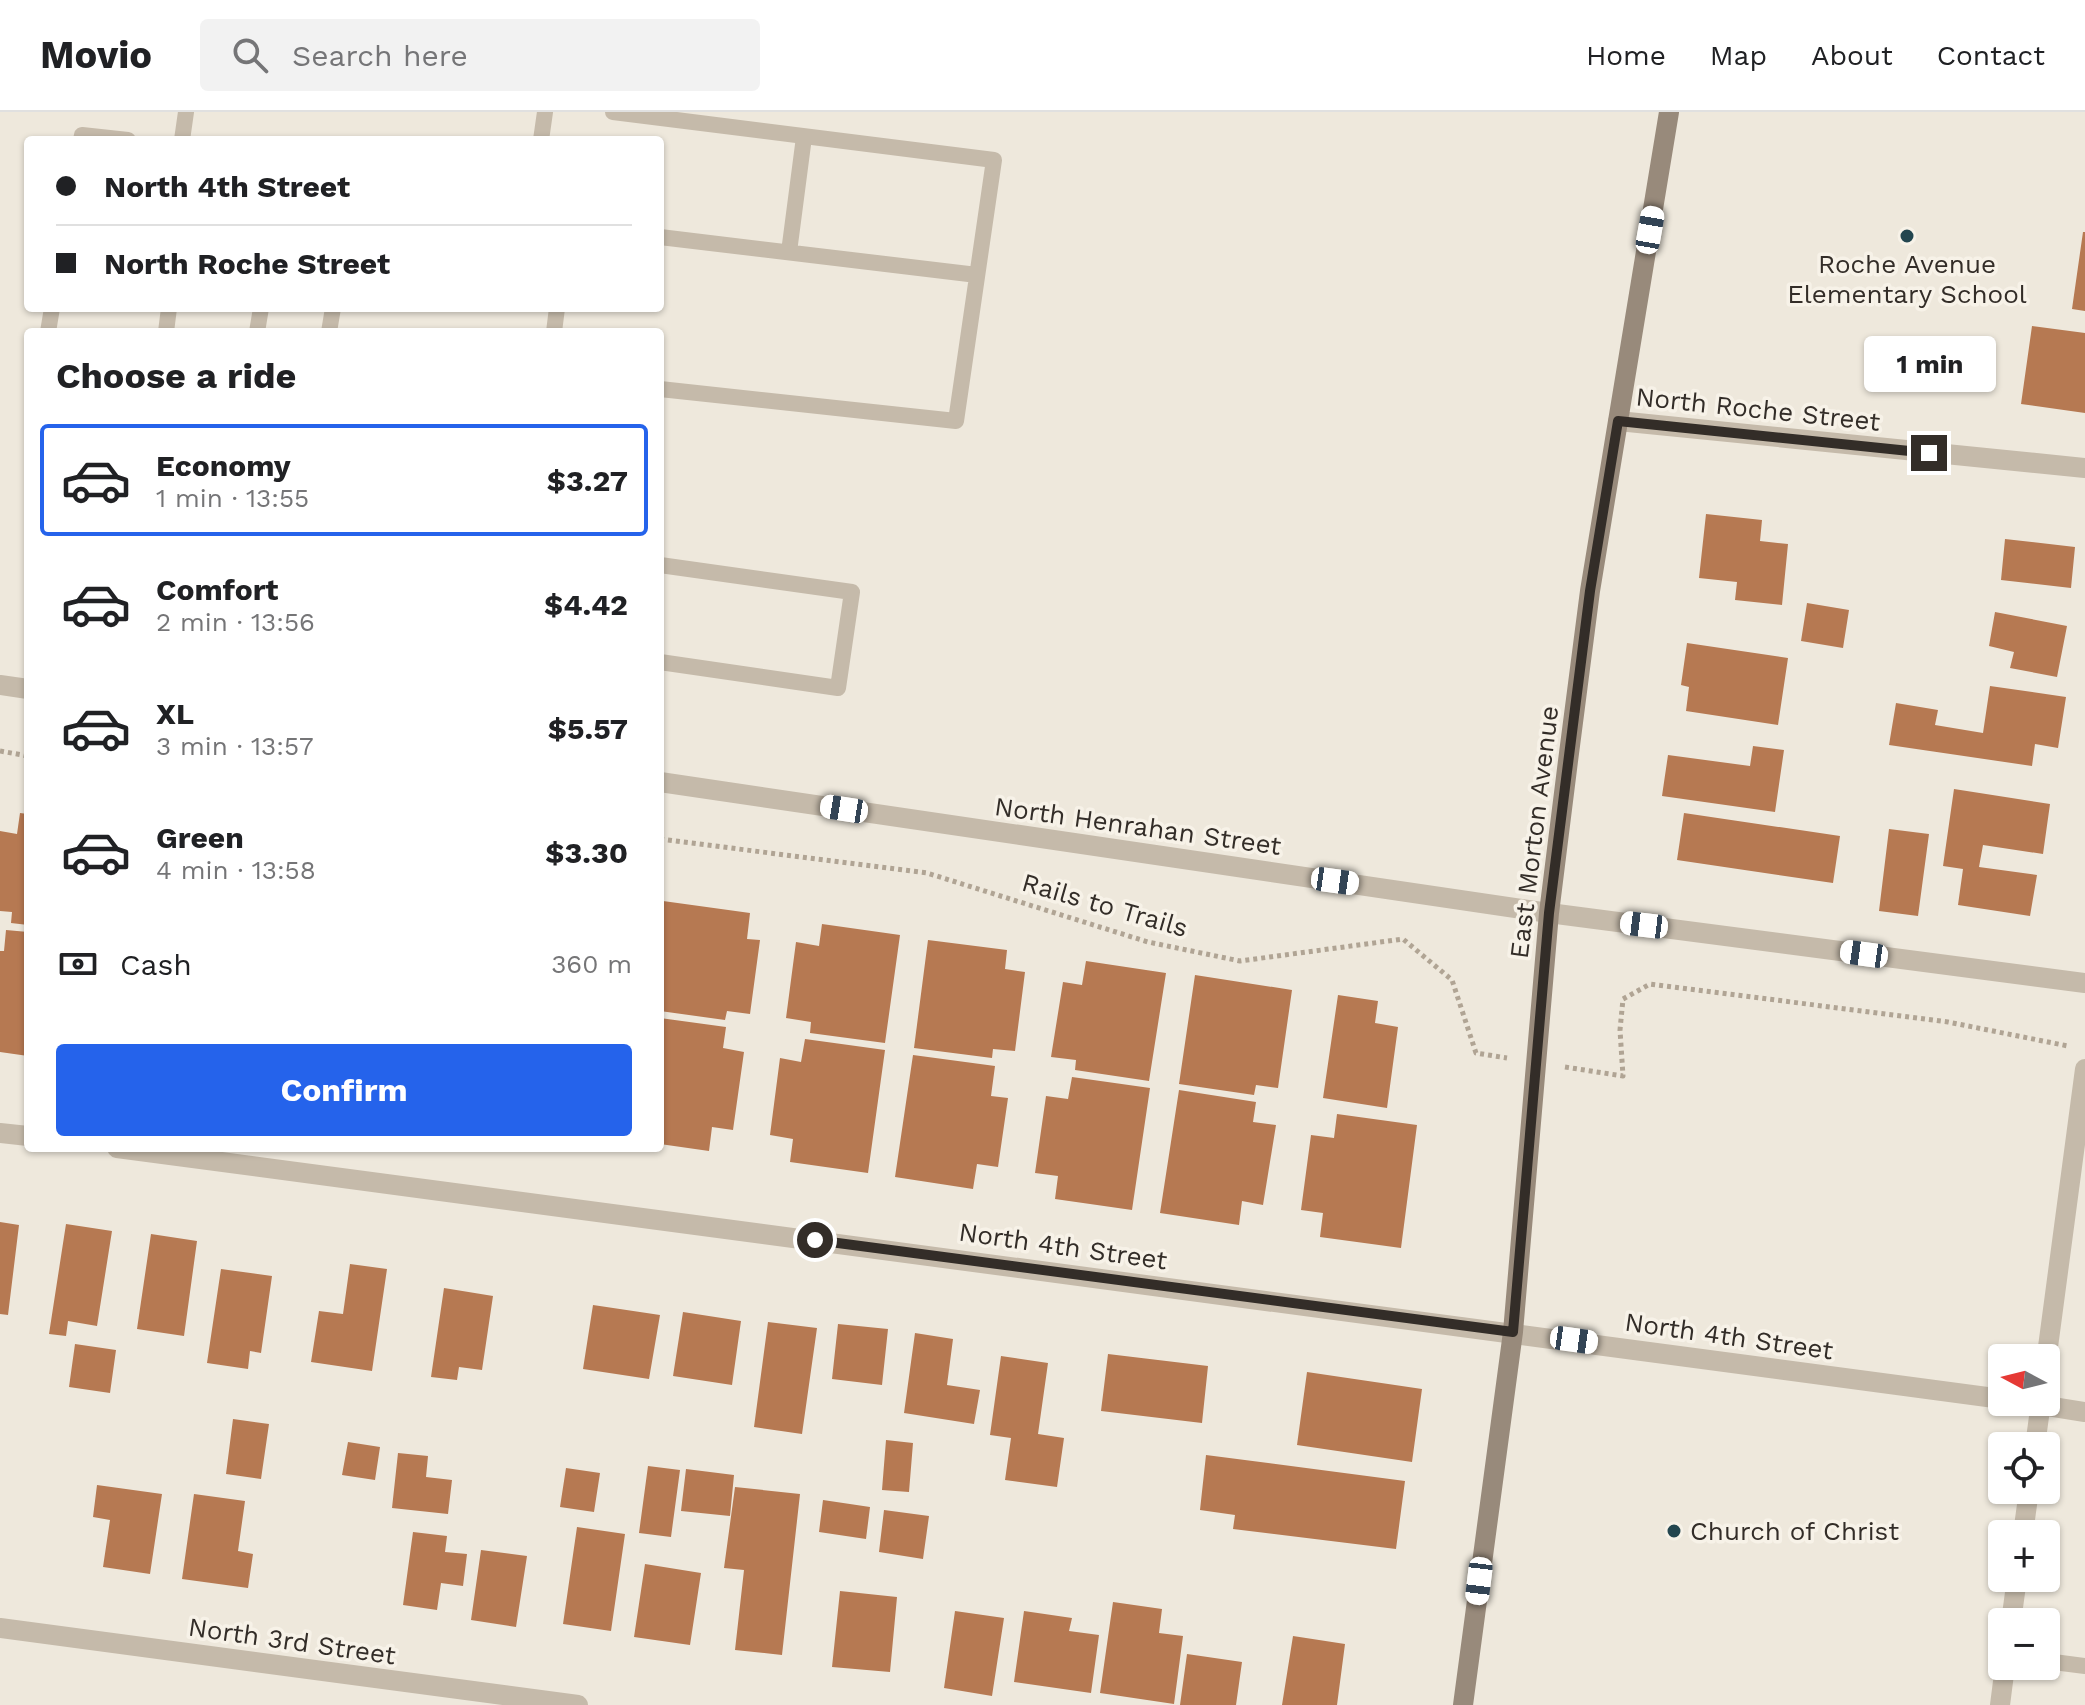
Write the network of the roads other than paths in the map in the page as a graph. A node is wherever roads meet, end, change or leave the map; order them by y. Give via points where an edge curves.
1 (186, 112) edge
2 (545, 112) edge
3 (613, 112) edge
4 (1669, 112) edge
5 (183, 136) edge
6 (542, 136) edge
7 (804, 137) junction
8 (664, 237) edge
9 (789, 252) junction
10 (977, 275) junction
11 (664, 389) edge
12 (1618, 421) junction
13 (2085, 468) edge
14 (664, 566) edge
15 (664, 663) edge
16 (0, 685) edge
17 (24, 688) edge
18 (664, 783) edge
19 (1549, 913) junction
20 (2085, 983) edge
21 (2085, 1069) edge
22 (0, 1133) edge
23 (24, 1136) edge
24 (147, 1152) edge
25 (1513, 1332) junction
26 (2048, 1344) edge
27 (1988, 1397) edge
28 (2060, 1408) edge
29 (2085, 1412) edge
30 (0, 1628) edge
31 (2060, 1663) edge
32 (2085, 1666) edge
33 (2003, 1680) edge
34 (578, 1705) edge
35 (1463, 1705) edge
36 (2000, 1705) edge

1 - 5 lane
2 - 6 lane
3 - 7 lane
4 - 12 main road, East Morton Avenue
7 - 9 lane
7 - 10 lane via 994,160
8 - 9 lane
9 - 10 lane
10 - 11 lane via 956,421
12 - 13 street, North Roche Street
12 - 19 main road, East Morton Avenue via 1590,591
14 - 15 lane via 852,592 838,688
16 - 17 street
18 - 19 street, North Henrahan Street
19 - 20 street, North Henrahan Street
19 - 25 main road, East Morton Avenue
21 - 26 street
22 - 23 street
24 - 25 street, North 4th Street
25 - 27 street, North 4th Street
25 - 35 main road, East Morton Avenue
28 - 29 street
30 - 34 street, North 3rd Street
31 - 32 lane
33 - 36 street

